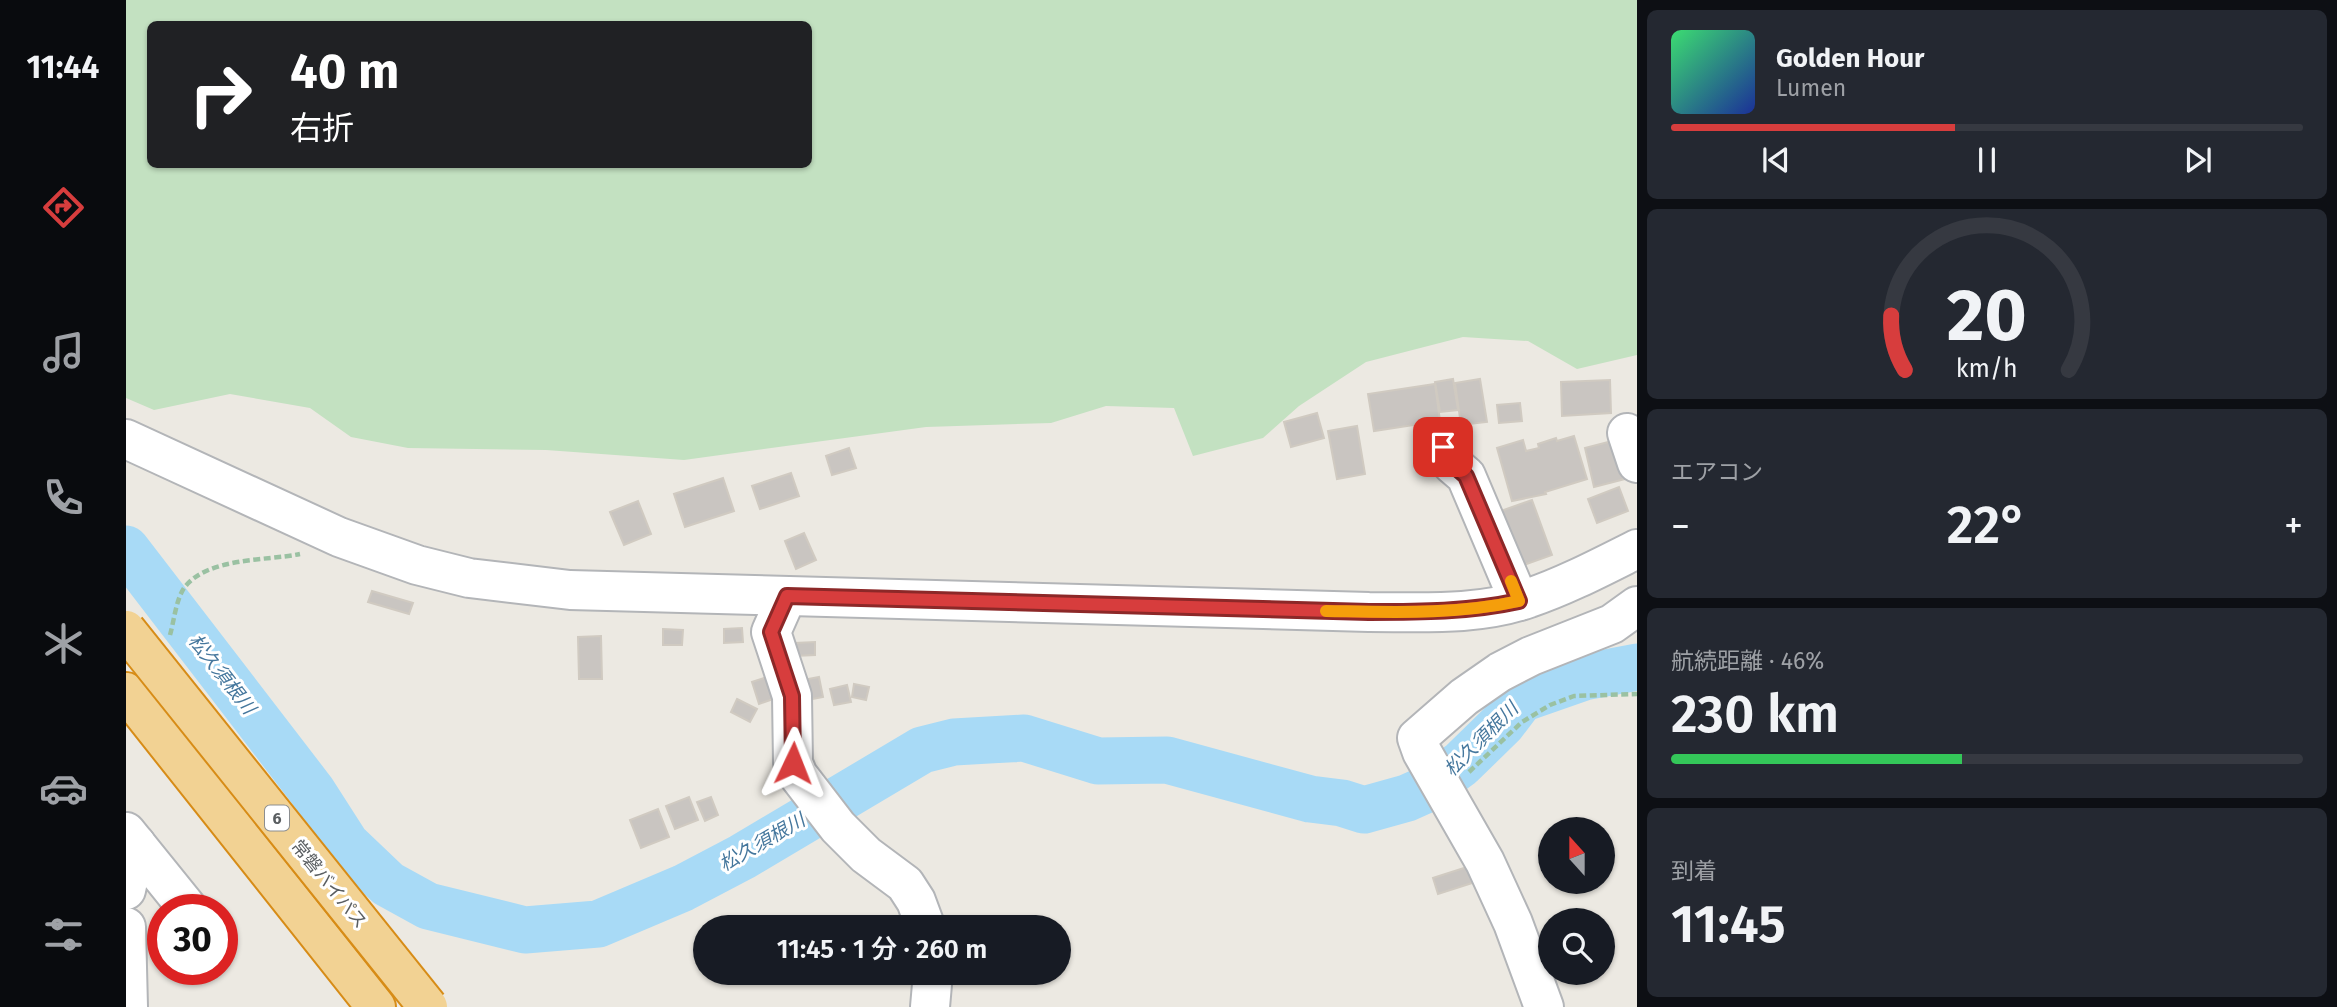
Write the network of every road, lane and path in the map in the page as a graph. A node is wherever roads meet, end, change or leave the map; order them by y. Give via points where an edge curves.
1 (126, 439) edge
2 (1443, 447) dead end
3 (332, 534) junction
4 (1637, 549) edge
5 (787, 596) junction
6 (1519, 601) junction
7 (1637, 606) edge
8 (126, 629) edge
9 (169, 637) dead end
10 (126, 692) edge
11 (1637, 694) edge
12 (1445, 794) junction
13 (131, 838) edge
14 (1485, 862) junction
15 (126, 890) edge
16 (176, 894) edge
17 (921, 915) edge
18 (126, 927) edge
19 (932, 985) edge
20 (128, 1007) edge
21 (376, 1007) edge
22 (428, 1007) edge
23 (930, 1007) edge
24 (1514, 1007) edge
25 (1544, 1007) edge

1 - 3 street
2 - 6 street via 1452,464 1466,476
3 - 5 street via 417,565 510,584
3 - 9 path via 315,551 242,561 194,578 182,590
4 - 6 street
5 - 6 street via 1369,612 1441,612
5 - 17 street via 771,632 792,696 793,763 798,775 838,827 905,884
7 - 12 street via 1612,624 1500,672 1416,738
8 - 22 highway, 常磐バイパス / 6, bridge
10 - 21 highway, 6
11 - 12 path via 1574,696 1550,705 1522,722
12 - 14 street
13 - 15 street
13 - 16 street
14 - 24 street
14 - 25 street
18 - 20 street
19 - 23 street

